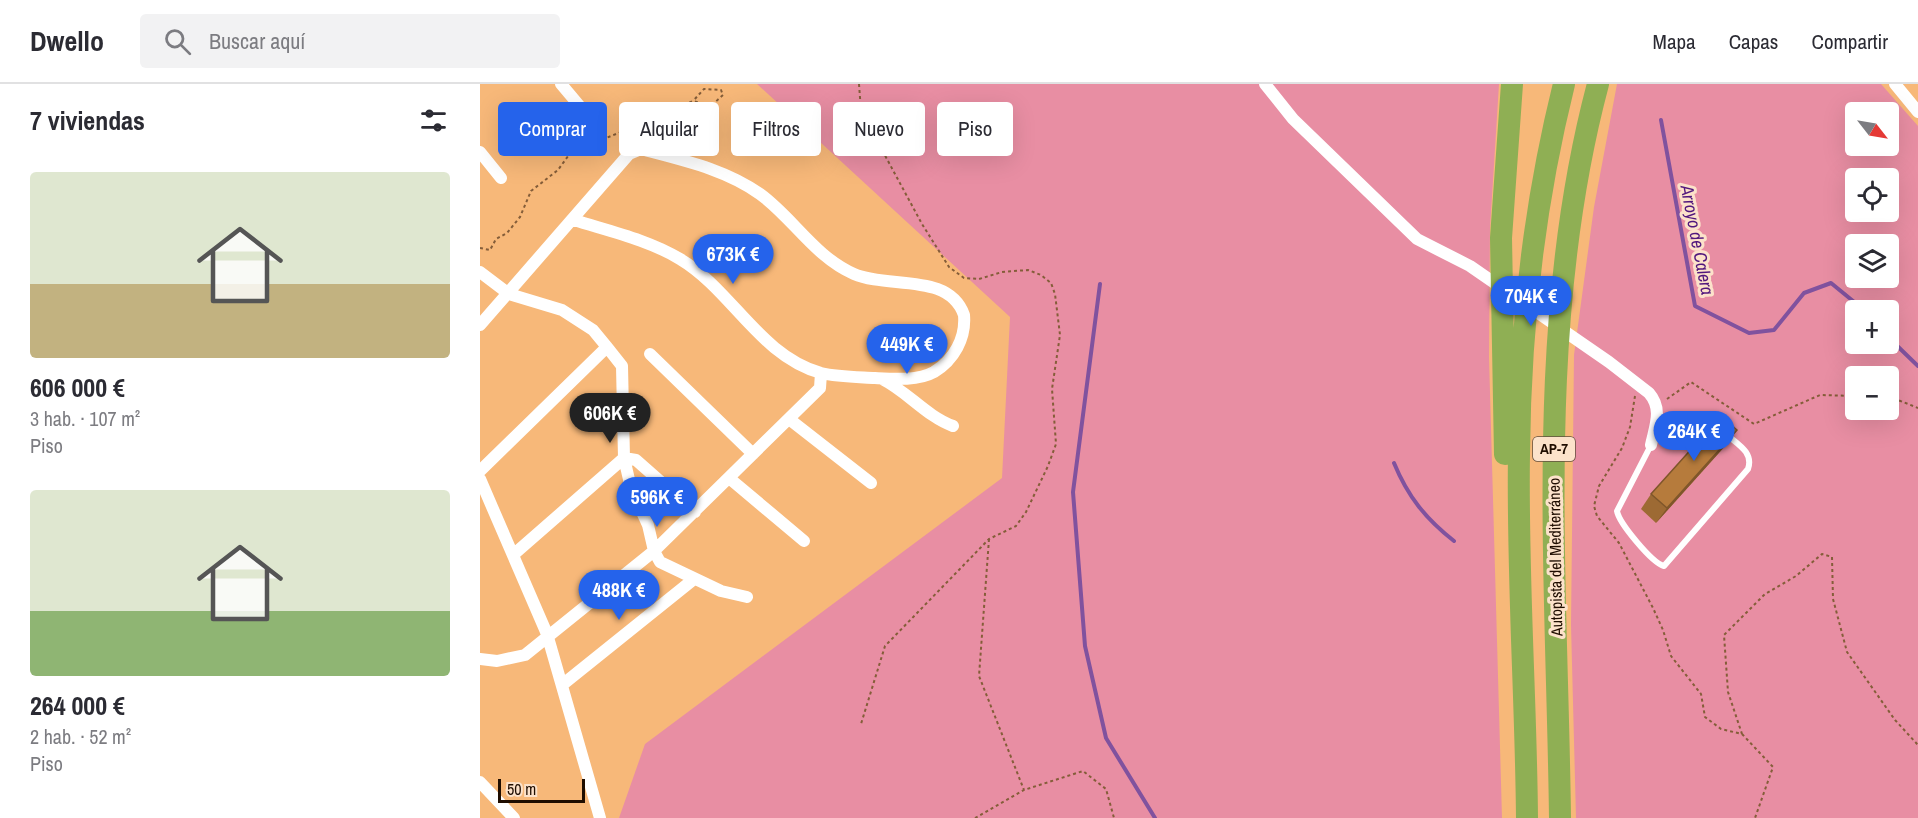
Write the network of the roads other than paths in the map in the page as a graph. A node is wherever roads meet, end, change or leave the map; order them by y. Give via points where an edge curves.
1 (561, 84) edge
2 (1266, 84) edge
3 (1512, 84) edge
4 (1564, 84) edge
5 (1598, 84) edge
6 (1895, 84) edge
7 (1912, 96) edge
8 (576, 102) edge
9 (1918, 112) edge
10 (480, 152) edge
11 (501, 178) dead end
12 (574, 220) junction
13 (480, 272) edge
14 (509, 294) junction
15 (480, 325) edge
16 (607, 347) junction
17 (650, 354) dead end
18 (821, 373) junction
19 (881, 378) junction
20 (913, 378) junction
21 (915, 400) junction
22 (789, 419) junction
23 (1716, 425) edge
24 (953, 426) dead end
25 (1651, 445) joint
26 (753, 454) junction
27 (624, 458) junction
28 (480, 471) edge
29 (729, 478) junction
30 (480, 479) edge
31 (871, 483) dead end
32 (695, 512) junction
33 (804, 541) dead end
34 (654, 551) junction
35 (513, 555) junction
36 (694, 579) junction
37 (747, 597) dead end
38 (547, 634) junction
39 (480, 659) edge
40 (562, 685) junction
41 (1524, 685) junction
42 (480, 782) edge
43 (514, 818) edge
44 (600, 818) edge
45 (1527, 818) edge
46 (1560, 818) edge

1 - 8 street
2 - 25 street via 1293,120 1417,239 1470,266 1649,393 1658,414
3 - 41 highway via 1501,238 1501,308 1513,641
4 - 41 highway, Autopista del Mediterráneo / AP-7 via 1540,207 1522,378 1519,454
5 - 46 highway, Autopista del Mediterráneo / AP-7 via 1575,193 1556,339 1554,582
6 - 7 street
7 - 9 street
10 - 11 street
12 - 14 street
12 - 18 street via 680,259 776,348
12 - 20 street via 629,154 641,150 717,171 760,195 833,262 856,275 933,287 950,294 964,315 960,342 941,368
13 - 14 street
14 - 15 street
14 - 16 street via 562,310 593,330
16 - 27 street via 622,366
16 - 28 street
17 - 26 street
18 - 19 street
18 - 22 street via 820,388
19 - 20 street
19 - 21 street
20 - 21 street via 909,390
21 - 24 street via 934,417
22 - 26 street
22 - 31 street
23 - 25 lane via 1749,454 1751,461 1664,566 1645,554 1617,511
26 - 29 street
27 - 32 street via 636,460
27 - 34 street via 630,488 648,525
27 - 35 street
29 - 32 street
29 - 33 street
30 - 35 street
32 - 34 street
34 - 36 street via 660,562
34 - 38 street
35 - 38 street
36 - 37 street
36 - 40 street
38 - 39 street via 525,655 497,661
38 - 40 street
40 - 44 street
41 - 45 highway, Autopista del Mediterráneo / AP-7
42 - 43 street

